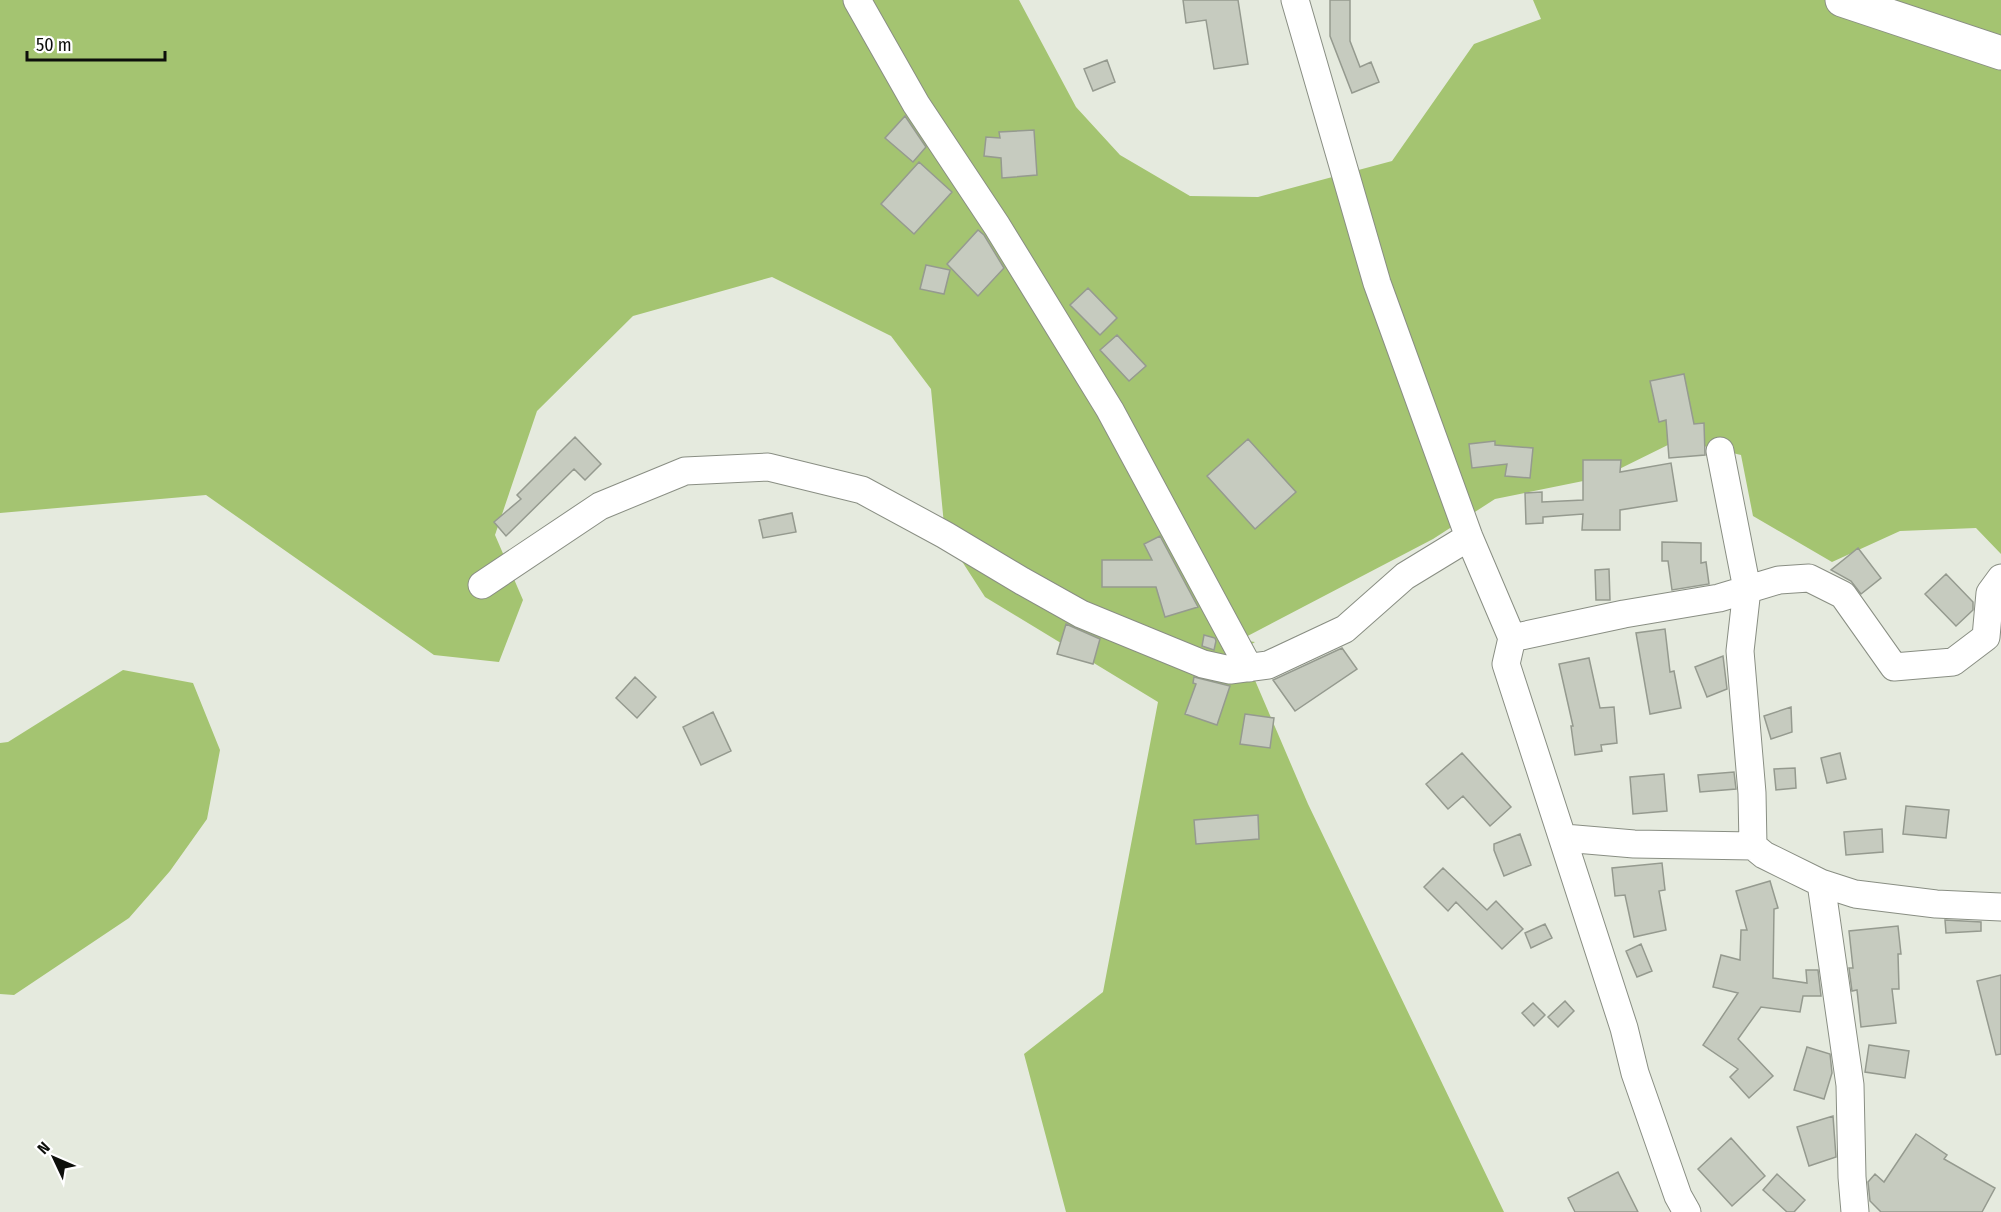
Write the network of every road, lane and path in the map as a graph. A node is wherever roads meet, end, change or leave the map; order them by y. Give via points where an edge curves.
1 (857, 0) edge
2 (1296, 0) edge
3 (1842, 0) edge
4 (2001, 53) edge
5 (1720, 451) dead end
6 (1469, 537) junction
7 (2001, 578) edge
8 (482, 585) dead end
9 (1747, 589) junction
10 (1512, 638) junction
11 (1249, 668) junction
12 (1564, 838) junction
13 (1753, 846) junction
14 (1821, 882) junction
15 (2001, 907) edge
16 (1688, 1212) edge
17 (1855, 1212) edge

1 - 11 street via 916,104 997,226 1110,410
2 - 6 street via 1377,283
3 - 4 highway
5 - 9 street
6 - 10 street
6 - 11 street via 1406,576 1345,628 1268,665
7 - 9 street via 1990,593 1986,637 1953,662 1894,667 1843,595 1809,578 1779,580
8 - 11 street via 600,506 685,471 768,467 862,490 1081,614 1203,664 1230,670
9 - 10 street via 1719,598
9 - 13 street via 1740,651
10 - 12 street via 1506,664
12 - 13 street via 1634,844
12 - 16 street via 1635,1073 1678,1196
13 - 14 street
14 - 15 street via 1855,894
14 - 17 street via 1850,1085

